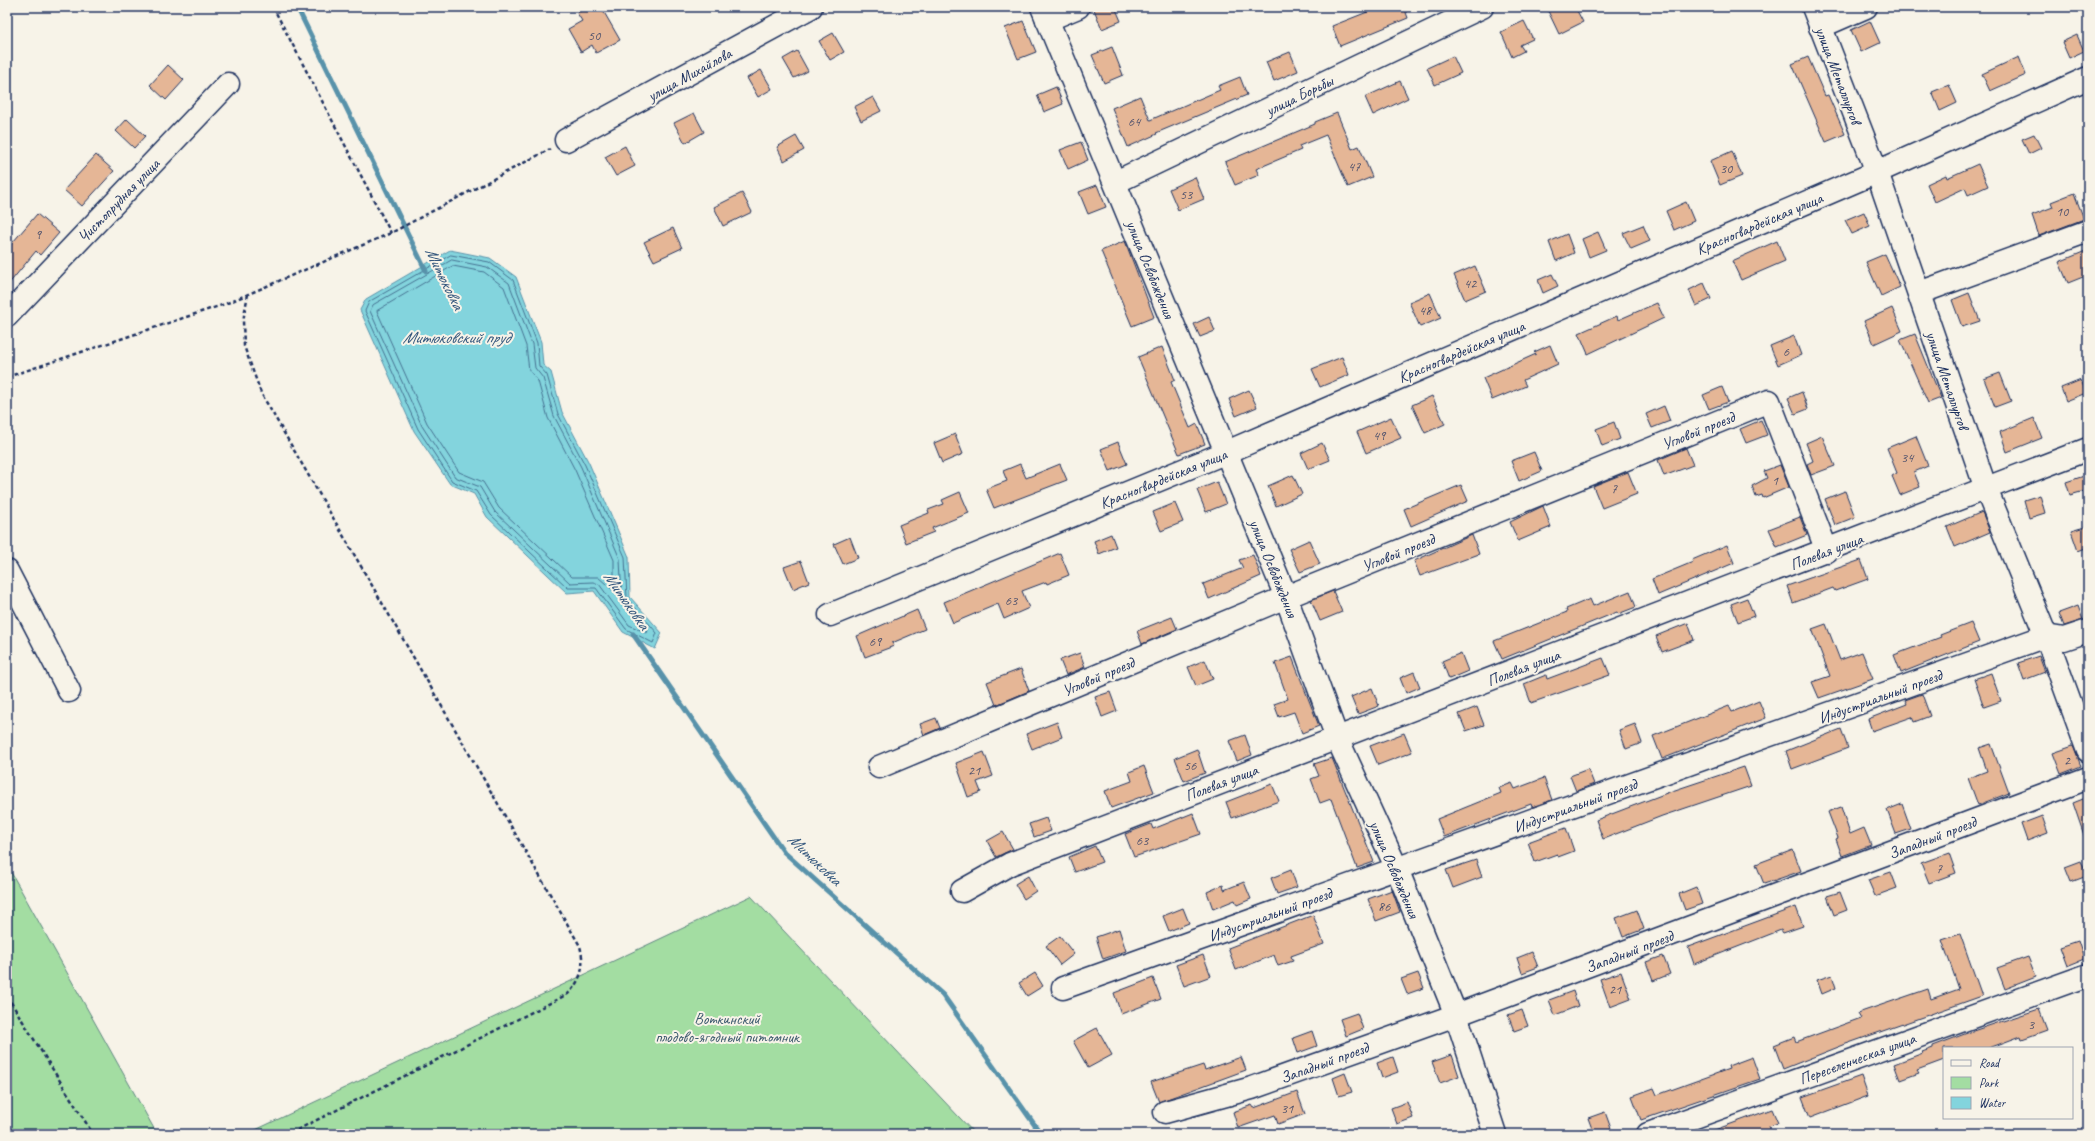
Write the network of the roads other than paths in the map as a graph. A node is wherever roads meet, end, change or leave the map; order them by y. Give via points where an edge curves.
1 (811, 7) edge
2 (1078, 7) edge
3 (1482, 7) edge
4 (1813, 7) edge
5 (1866, 7) edge
6 (1044, 14) edge
7 (1820, 27) junction
8 (2088, 78) edge
9 (228, 84) dead end
10 (566, 140) road end
11 (1877, 172) junction
12 (1116, 182) junction
13 (2088, 231) edge
14 (1918, 293) junction
15 (7, 316) edge
16 (2088, 449) edge
17 (1227, 452) junction
18 (1986, 489) junction
19 (1827, 551) junction
20 (7, 571) edge
21 (1286, 597) junction
22 (830, 615) dead end
23 (2088, 631) edge
24 (2046, 636) junction
25 (69, 691) dead end
26 (1337, 738) junction
27 (2088, 750) edge
28 (879, 767) dead end
29 (2088, 778) edge
30 (1397, 869) junction
31 (962, 891) dead end
32 (2088, 975) edge
33 (1063, 988) dead end
34 (1456, 1016) junction
35 (1166, 1112) dead end
36 (1494, 1134) edge
37 (1648, 1134) edge

1 - 10 street, улица Михайлова
2 - 6 street
3 - 12 street, улица Борьбы
4 - 7 street, улица Металлургов
5 - 7 street
6 - 12 street, улица Освобождения
7 - 11 street, улица Металлургов
8 - 11 street, Красногвардейская улица
9 - 15 street, Чистопрудная улица
11 - 14 street, улица Металлургов
11 - 17 street, Красногвардейская улица
12 - 17 street, улица Освобождения
13 - 14 street
14 - 18 street, улица Металлургов
16 - 18 street, Полевая улица
17 - 21 street, улица Освобождения
17 - 22 street, Красногвардейская улица
18 - 19 street, Полевая улица
18 - 24 street, улица Металлургов
19 - 21 street, Угловой проезд via 1769,401
19 - 26 street, Полевая улица
20 - 25 street
21 - 26 street, улица Освобождения
21 - 28 street, Угловой проезд
23 - 24 street, Индустриальный проезд via 2064,639
24 - 27 street, улица Металлургов
24 - 30 street, Индустриальный проезд
26 - 30 street, улица Освобождения
26 - 31 street, Полевая улица via 1010,864
29 - 34 street, Западный проезд
30 - 33 street, Индустриальный проезд
30 - 34 street, улица Освобождения
32 - 37 street, Переселенческая улица
34 - 35 street, Западный проезд via 1252,1088
34 - 36 street, улица Освобождения

